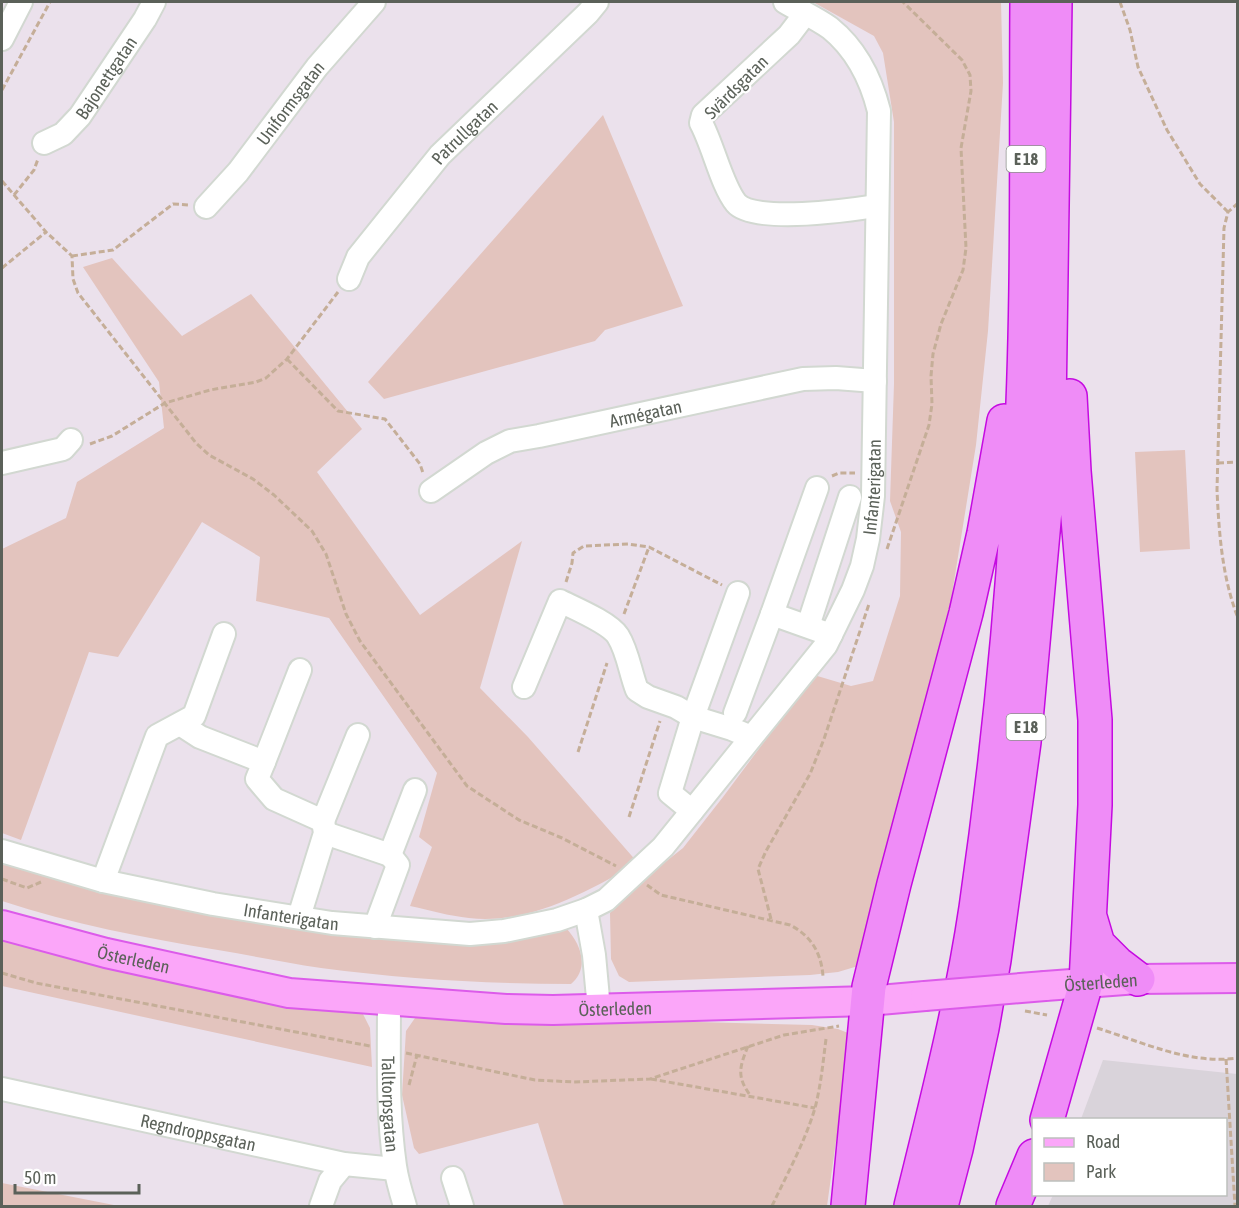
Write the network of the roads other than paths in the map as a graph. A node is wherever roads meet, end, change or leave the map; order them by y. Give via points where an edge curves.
1 (21, 2) edge
2 (154, 2) edge
3 (374, 2) edge
4 (597, 2) edge
5 (785, 2) edge
6 (1027, 2) edge
7 (1055, 2) edge
8 (805, 14) junction
9 (2, 39) edge
10 (44, 143) road end
11 (876, 206) junction
12 (206, 207) road end
13 (1052, 240) junction
14 (349, 279) road end
15 (1024, 317) junction
16 (875, 381) junction
17 (71, 440) road end
18 (2, 463) edge
19 (817, 488) road end
20 (431, 491) road end
21 (850, 497) dead end
22 (738, 593) road end
23 (772, 614) junction
24 (808, 626) junction
25 (224, 634) dead end
26 (831, 635) junction
27 (300, 670) dead end
28 (524, 687) dead end
29 (735, 713) dead end
30 (693, 717) junction
31 (180, 724) junction
32 (358, 735) dead end
33 (751, 737) junction
34 (264, 762) junction
35 (415, 790) dead end
36 (692, 811) junction
37 (324, 827) junction
38 (2, 851) edge
39 (390, 855) junction
40 (103, 881) junction
41 (586, 910) junction
42 (1090, 915) junction
43 (299, 917) junction
44 (2, 925) edge
45 (375, 927) junction
46 (1238, 978) edge
47 (1138, 979) junction
48 (1086, 983) junction
49 (389, 1000) junction
50 (599, 1009) junction
51 (866, 1012) junction
52 (2, 1089) edge
53 (1047, 1118) edge
54 (1032, 1161) edge
55 (344, 1164) junction
56 (395, 1169) junction
57 (453, 1178) dead end
58 (321, 1206) edge
59 (405, 1206) edge
60 (462, 1206) edge
61 (848, 1206) edge
62 (911, 1206) edge
63 (941, 1206) edge
64 (1013, 1206) edge

1 - 9 street
2 - 10 street, Bajonettgatan via 80,116 63,134
3 - 12 street, Uniformsgatan
4 - 14 street, Patrullgatan via 440,155 358,257
5 - 8 street, Infanterigatan
6 - 15 highway, E 18
7 - 13 highway, E 18
8 - 11 street, Infanterigatan via 829,28 852,49 875,94 879,111
8 - 11 street, Svärdsgatan via 789,35 703,115 701,123 737,205 748,210 795,214
11 - 16 street, Infanterigatan
13 - 42 highway via 1070,266 1069,388 1095,720
13 - 63 highway, E 18 via 1048,477 1024,742 984,1017
15 - 51 highway, E 18 via 1014,342 999,457 971,590 894,884
15 - 62 highway, E 18 via 1020,464 1005,669 977,896 953,1032
16 - 20 street, Armégatan via 803,379 510,441
16 - 26 street, Infanterigatan via 873,496 868,539 853,590
17 - 18 street via 63,449
19 - 23 street
21 - 24 street
22 - 30 street
23 - 24 street
23 - 29 street
24 - 26 street
25 - 31 street via 194,717
26 - 33 street, Infanterigatan
27 - 34 street
28 - 30 street via 560,601 617,634 637,690
30 - 33 street
30 - 36 street via 670,793
31 - 34 street via 200,737
31 - 40 street via 158,736
32 - 37 street
33 - 36 street, Infanterigatan
34 - 37 street via 258,779 274,798
35 - 39 street
36 - 41 street, Infanterigatan via 633,876 606,900
37 - 39 street
37 - 43 street
38 - 40 street, Infanterigatan
39 - 45 street via 398,865
40 - 43 street, Infanterigatan
41 - 45 street, Infanterigatan via 514,929 470,934
41 - 50 street
42 - 47 highway via 1098,944
42 - 48 highway
43 - 45 street, Infanterigatan
44 - 49 main road, Österleden via 106,953 289,993
46 - 47 main road, Österleden
47 - 48 main road, Österleden
48 - 51 main road, Österleden, bridge via 925,996
48 - 53 highway
49 - 50 main road, Österleden via 506,1009
49 - 56 street, Talltorpsgatan via 389,1097
50 - 51 main road, Österleden
51 - 61 highway, E 18
52 - 55 street, Regndroppsgatan
54 - 64 highway
55 - 56 street, Regndroppsgatan
55 - 58 street via 330,1181
56 - 59 street, Talltorpsgatan
57 - 60 street

